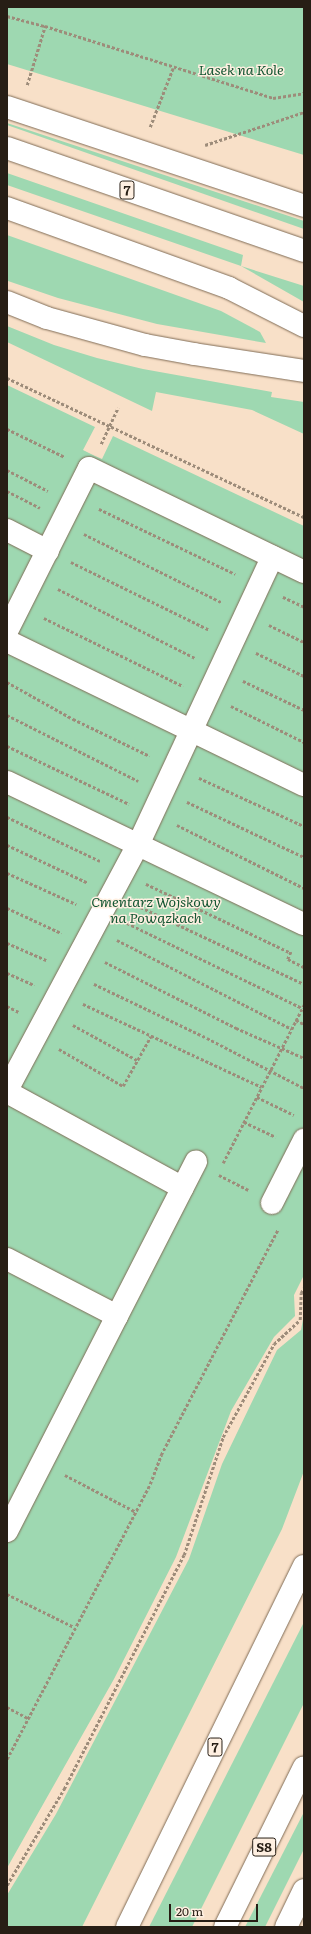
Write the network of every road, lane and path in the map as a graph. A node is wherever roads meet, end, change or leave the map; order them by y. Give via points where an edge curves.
1 (7, 16) edge
2 (45, 26) junction
3 (173, 68) junction
4 (25, 90) dead end
5 (304, 94) edge
6 (7, 107) edge
7 (304, 112) edge
8 (148, 130) dead end
9 (199, 147) dead end
10 (7, 148) edge
11 (304, 206) edge
12 (7, 208) edge
13 (304, 251) edge
14 (7, 302) edge
15 (304, 326) edge
16 (304, 371) edge
17 (7, 378) edge
18 (118, 408) dead end
19 (110, 426) junction
20 (7, 429) edge
21 (89, 468) junction
22 (7, 470) edge
23 (7, 491) edge
24 (68, 511) junction
25 (304, 518) edge
26 (7, 530) edge
27 (48, 551) junction
28 (272, 557) junction
29 (304, 572) edge
30 (35, 577) junction
31 (259, 585) junction
32 (304, 607) edge
33 (246, 614) junction
34 (12, 618) edge
35 (7, 641) edge
36 (233, 641) junction
37 (304, 642) edge
38 (219, 670) junction
39 (304, 676) edge
40 (7, 682) edge
41 (208, 695) junction
42 (304, 710) edge
43 (7, 715) edge
44 (191, 731) junction
45 (304, 742) edge
46 (7, 746) edge
47 (174, 767) junction
48 (7, 782) edge
49 (304, 785) edge
50 (163, 791) junction
51 (152, 815) junction
52 (7, 817) edge
53 (304, 826) edge
54 (7, 845) edge
55 (138, 845) junction
56 (304, 857) edge
57 (123, 872) junction
58 (7, 873) edge
59 (304, 888) edge
60 (7, 908) edge
61 (96, 923) junction
62 (304, 924) edge
63 (7, 943) edge
64 (291, 953) dead end
65 (288, 959) dead end
66 (304, 967) edge
67 (70, 972) junction
68 (304, 984) edge
69 (59, 993) junction
70 (303, 1007) edge
71 (49, 1012) junction
72 (296, 1020) junction
73 (304, 1024) edge
74 (292, 1029) junction
75 (36, 1036) junction
76 (151, 1036) junction
77 (282, 1048) junction
78 (304, 1058) edge
79 (137, 1060) junction
80 (270, 1072) junction
81 (262, 1087) junction
82 (304, 1088) edge
83 (7, 1091) edge
84 (257, 1097) junction
85 (297, 1116) dead end
86 (244, 1122) junction
87 (302, 1145) edge
88 (196, 1162) joint
89 (217, 1174) junction
90 (183, 1188) junction
91 (272, 1203) junction
92 (7, 1259) edge
93 (304, 1288) edge
94 (117, 1316) junction
95 (42, 1463) junction
96 (136, 1512) junction
97 (7, 1531) edge
98 (304, 1566) edge
99 (7, 1594) edge
100 (74, 1627) junction
101 (7, 1707) edge
102 (28, 1718) junction
103 (7, 1759) edge
104 (304, 1767) edge
105 (7, 1885) edge
106 (304, 1890) edge
107 (127, 1927) edge
108 (225, 1927) edge
109 (286, 1927) edge

1 - 2 path
2 - 3 path
2 - 4 path
3 - 5 path via 273,98
3 - 8 path
6 - 11 main road
7 - 9 path
10 - 13 main road, 7
12 - 15 main road via 229,288
14 - 16 main road via 47,318 145,345
17 - 19 path
18 - 19 path
19 - 21 path
19 - 25 path
20 - 21 path
21 - 24 main road
21 - 28 main road
22 - 24 path
23 - 24 path
24 - 27 main road
24 - 31 path
24 - 33 path
26 - 27 main road
27 - 30 main road
27 - 36 path
28 - 29 main road
28 - 31 main road
30 - 34 main road
30 - 38 path
31 - 32 path
31 - 33 main road
33 - 36 main road
33 - 37 path
34 - 41 path
35 - 44 main road
36 - 38 main road
36 - 39 path
38 - 41 main road
38 - 42 path
40 - 47 path via 73,719
41 - 44 main road
41 - 45 path
43 - 50 path via 112,769
44 - 47 main road
44 - 49 main road
46 - 51 path
47 - 50 main road
47 - 53 path
48 - 55 main road
50 - 51 main road
50 - 56 path
51 - 55 main road
51 - 59 path via 166,819
52 - 57 path
54 - 61 path
55 - 57 main road
55 - 62 main road
57 - 61 main road
57 - 64 path
58 - 61 path
60 - 61 path
61 - 67 main road
61 - 68 path via 159,917
61 - 70 path
61 - 74 path
61 - 77 path
63 - 67 path
65 - 66 path
67 - 69 main road
67 - 80 path
69 - 71 main road
69 - 76 path
70 - 72 path
71 - 75 main road
71 - 79 path
72 - 73 path
72 - 74 path
74 - 77 path
75 - 79 path via 123,1086
75 - 83 main road
76 - 79 path
76 - 81 path
77 - 78 path
77 - 80 path
80 - 81 path
80 - 82 path
81 - 84 path
83 - 90 main road
84 - 85 path
84 - 86 path
86 - 87 path
86 - 89 path
87 - 91 main road
88 - 89 path
88 - 90 main road
89 - 91 path
90 - 94 main road
91 - 96 path via 287,1211 162,1455
92 - 94 main road
93 - 105 path via 301,1293 300,1320 274,1344 223,1437 184,1555 64,1788
94 - 95 main road
95 - 96 path
95 - 97 main road
96 - 100 path
98 - 107 main road, 7
99 - 100 path
100 - 102 path
101 - 102 path
102 - 103 path
104 - 108 main road, S8
106 - 109 main road

